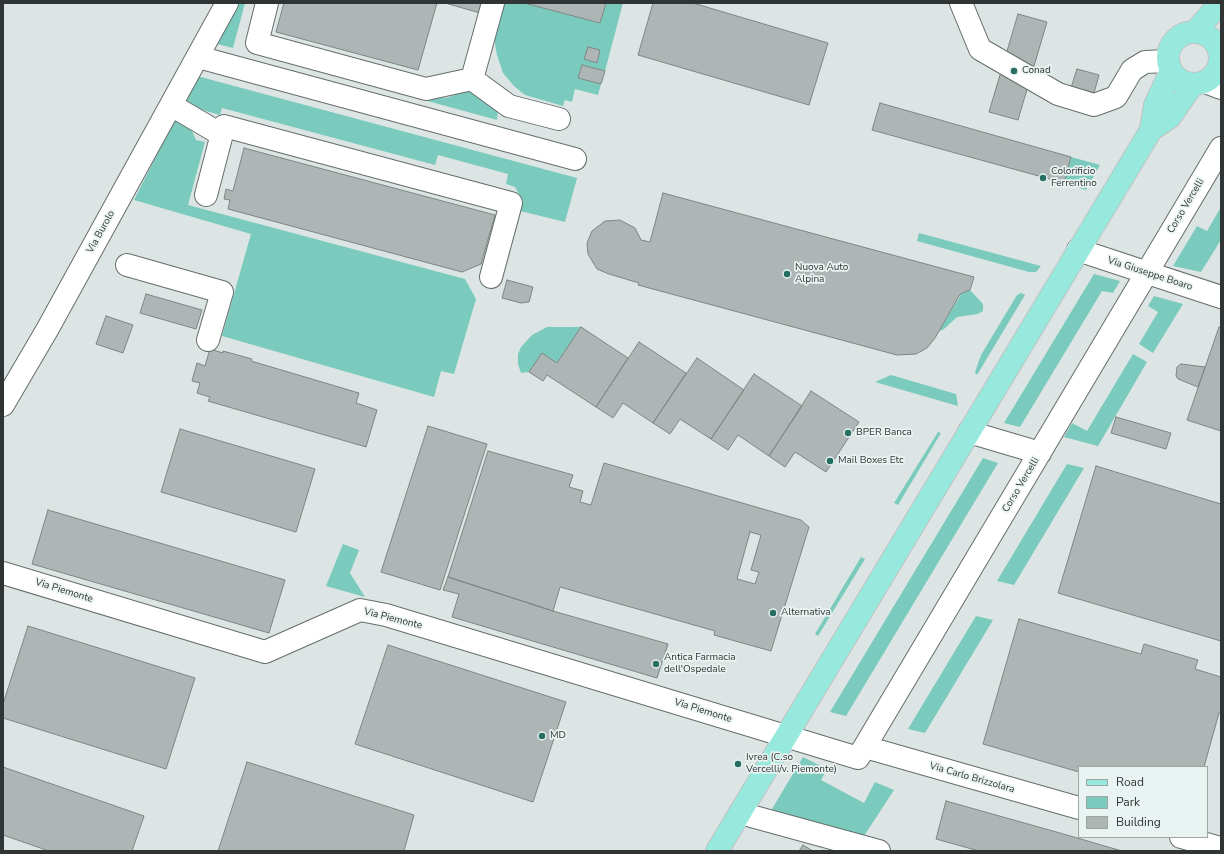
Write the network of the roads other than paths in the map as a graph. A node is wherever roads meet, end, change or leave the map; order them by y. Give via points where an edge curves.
1 (228, 3) edge
2 (267, 3) edge
3 (493, 3) edge
4 (960, 3) edge
5 (1220, 3) edge
6 (1195, 32) junction
7 (1220, 47) edge
8 (198, 58) junction
9 (1170, 66) junction
10 (472, 79) junction
11 (1206, 85) edge
12 (171, 105) junction
13 (559, 119) dead end
14 (1151, 130) junction
15 (222, 135) junction
16 (1221, 148) edge
17 (575, 159) dead end
18 (206, 195) dead end
19 (1078, 250) junction
20 (127, 265) dead end
21 (1147, 272) junction
22 (491, 277) dead end
23 (1221, 298) edge
24 (208, 340) dead end
25 (3, 405) edge
26 (969, 432) junction
27 (1040, 453) junction
28 (3, 573) edge
29 (787, 736) junction
30 (865, 747) junction
31 (1078, 808) edge
32 (740, 813) junction
33 (1185, 838) edge
34 (1221, 848) edge
35 (717, 851) edge
36 (879, 851) edge

1 - 8 street, Via Burolo
2 - 10 street via 256,43 426,88
3 - 10 street
4 - 9 street via 980,49 1058,94 1094,105 1116,97 1132,70 1145,62
5 - 6 main road
6 - 7 main road via 1205,34
6 - 9 main road via 1177,37 1170,47
7 - 11 main road via 1218,70
8 - 12 street, Via Burolo
8 - 17 street
9 - 11 main road via 1179,79
9 - 14 main road via 1155,105
10 - 13 street via 509,106
11 - 14 main road
12 - 15 street
12 - 25 street, Via Burolo
14 - 19 main road
15 - 18 street
15 - 22 street via 224,126 511,203
16 - 21 street, Corso Vercelli
19 - 21 street, Via Giuseppe Boaro
19 - 26 main road
20 - 24 street via 222,292
21 - 23 street, Via Giuseppe Boaro
21 - 27 street, Corso Vercelli
26 - 27 street
26 - 29 main road
27 - 30 street, Corso Vercelli
28 - 29 street, Via Piemonte via 265,652 360,610
29 - 30 street, Corso Vercelli via 858,758
29 - 32 main road
30 - 31 street, Via Carlo Brizzolara
32 - 35 main road
32 - 36 street
33 - 34 street

